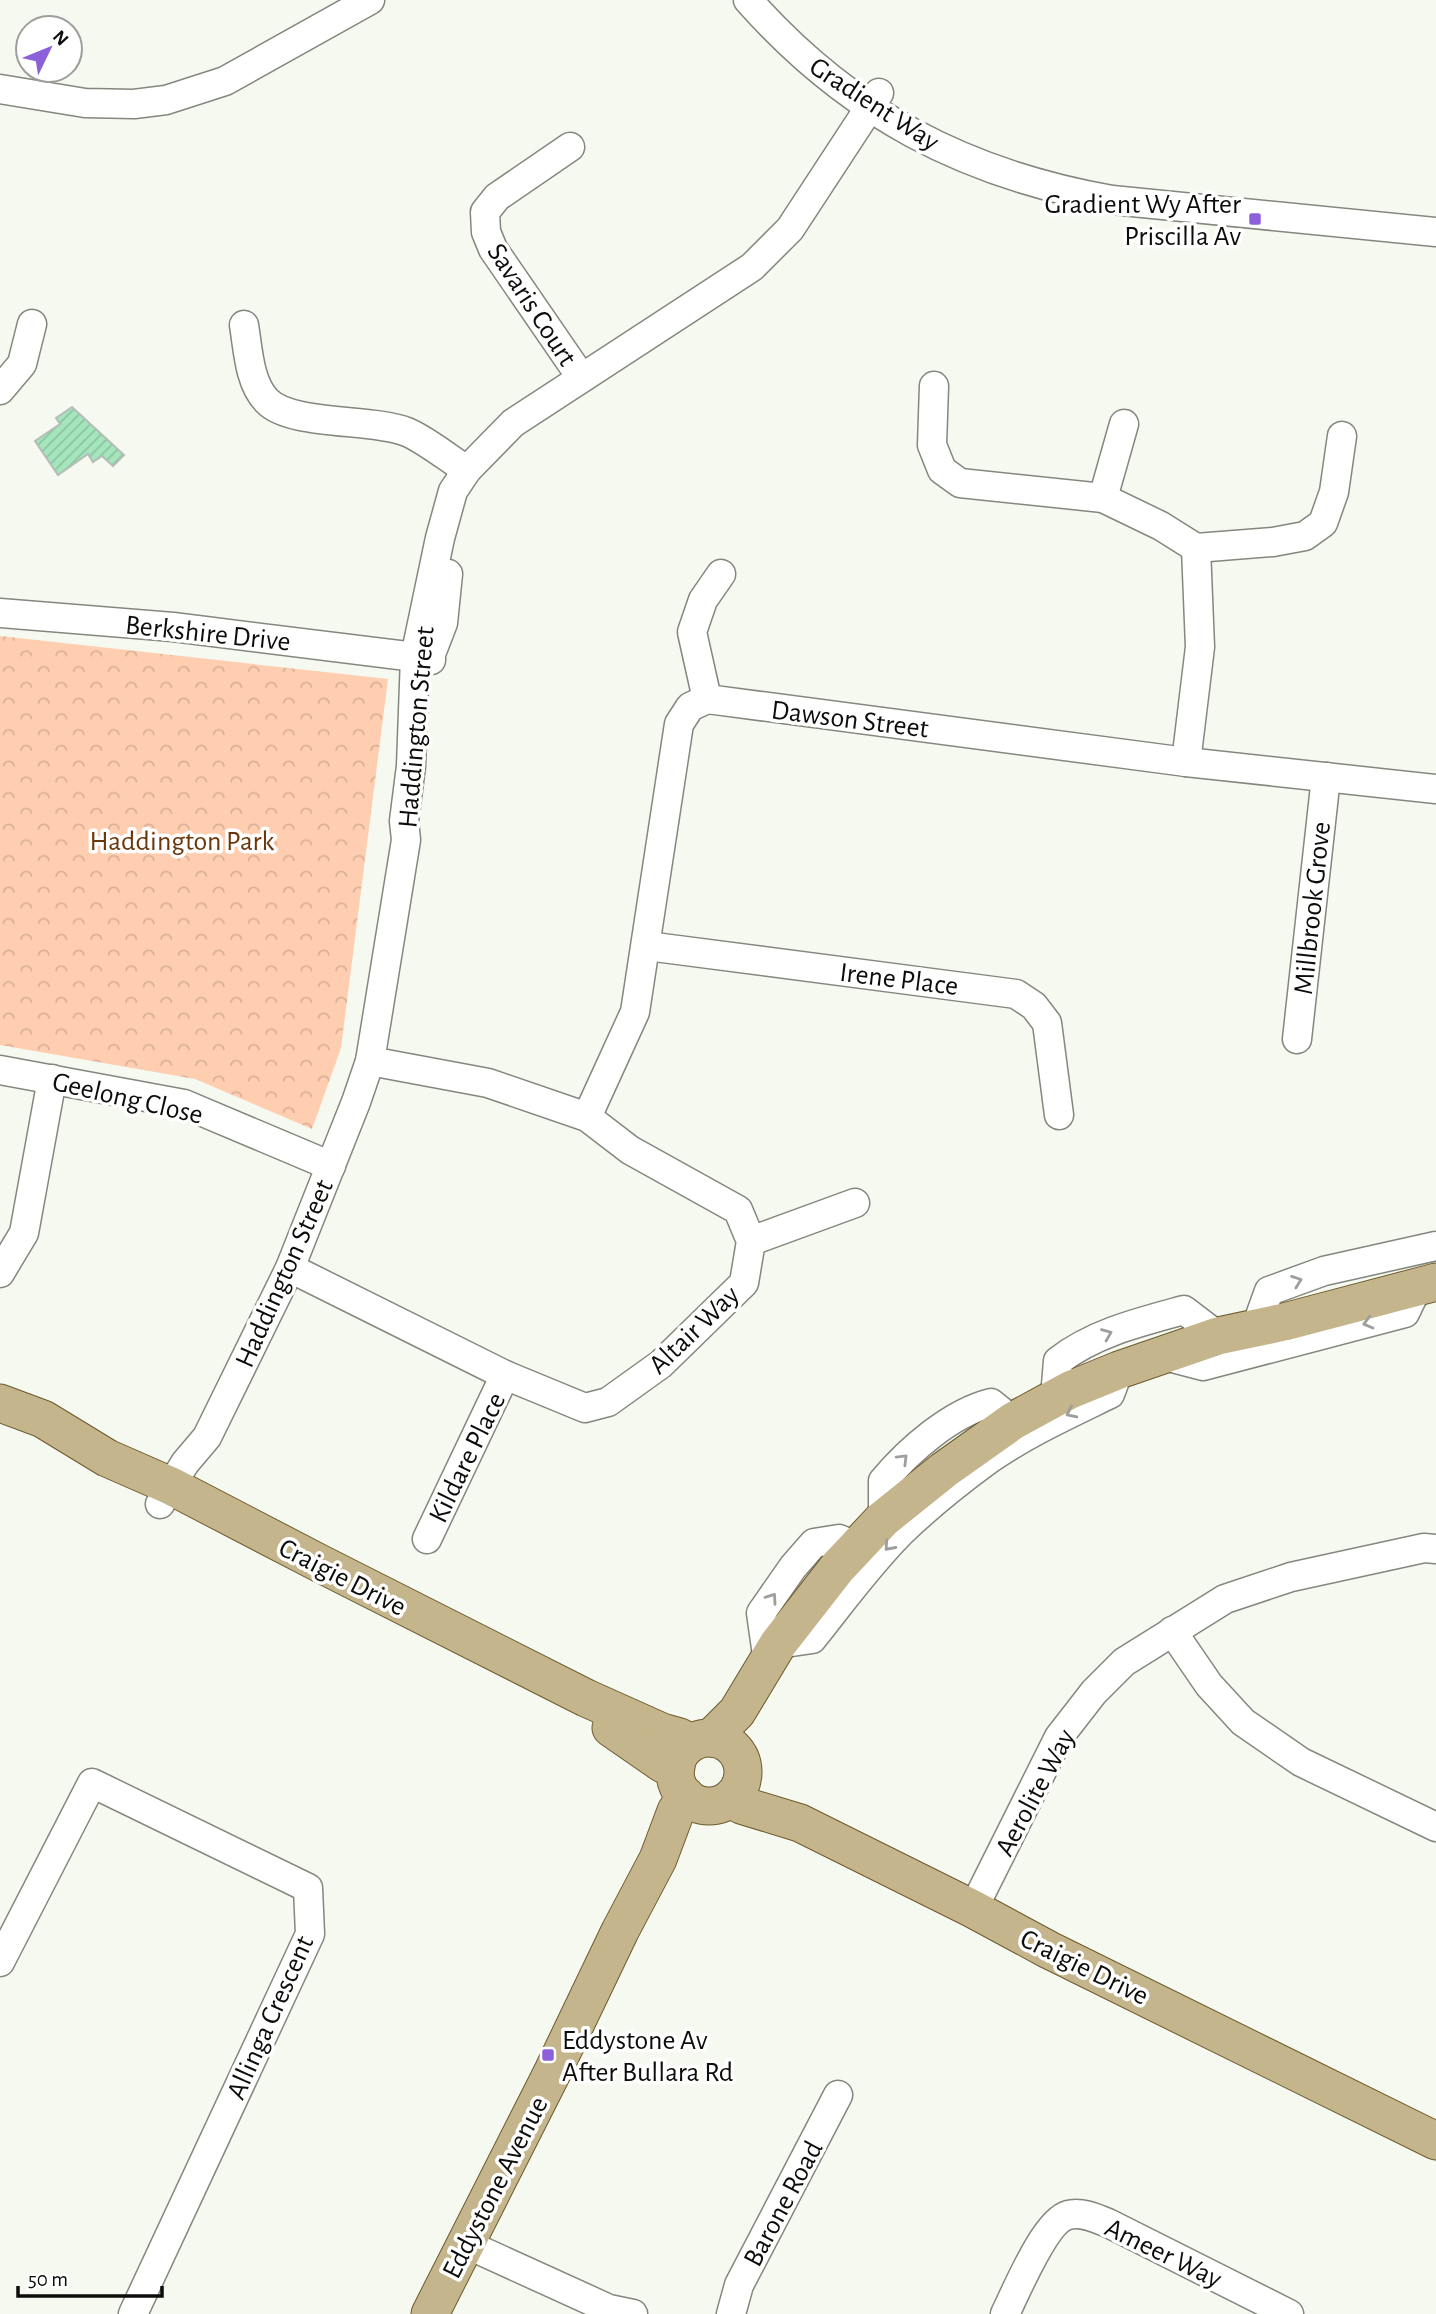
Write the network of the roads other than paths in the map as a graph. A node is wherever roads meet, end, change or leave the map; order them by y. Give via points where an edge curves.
1 (370, 0) edge
2 (748, 0) edge
3 (772, 0) edge
4 (0, 89) edge
5 (874, 100) junction
6 (570, 147) dead end
7 (1436, 224) edge
8 (32, 324) dead end
9 (244, 325) dead end
10 (581, 377) junction
11 (934, 386) dead end
12 (0, 390) edge
13 (1124, 424) dead end
14 (1342, 436) dead end
15 (475, 461) junction
16 (1103, 498) junction
17 (1196, 548) junction
18 (721, 574) dead end
19 (0, 613) edge
20 (415, 657) junction
21 (707, 699) junction
22 (1186, 761) junction
23 (1326, 777) junction
24 (1436, 789) edge
25 (406, 840) junction
26 (647, 946) junction
27 (1297, 1039) dead end
28 (370, 1061) junction
29 (0, 1070) edge
30 (52, 1079) junction
31 (1059, 1115) dead end
32 (587, 1117) junction
33 (331, 1166) junction
34 (855, 1203) dead end
35 (751, 1241) junction
36 (1436, 1246) edge
37 (290, 1268) junction
38 (0, 1273) edge
39 (1427, 1284) edge
40 (1256, 1327) junction
41 (1218, 1335) junction
42 (1161, 1355) junction
43 (1119, 1370) junction
44 (505, 1376) junction
45 (1055, 1397) junction
46 (0, 1403) edge
47 (0, 1424) edge
48 (176, 1501) junction
49 (427, 1539) dead end
50 (1436, 1549) edge
51 (1172, 1631) junction
52 (773, 1653) junction
53 (710, 1773) junction
54 (1436, 1827) edge
55 (977, 1902) junction
56 (0, 1962) edge
57 (838, 2095) dead end
58 (1436, 2122) edge
59 (1436, 2141) edge
60 (474, 2247) junction
61 (133, 2314) edge
62 (430, 2314) edge
63 (449, 2314) edge
64 (633, 2314) edge
65 (731, 2314) edge
66 (1005, 2314) edge
67 (1289, 2314) edge

1 - 4 street via 234,76 166,100 85,103
2 - 5 street, Gradient Way via 820,71
3 - 5 street, Gradient Way
5 - 7 street, Gradient Way via 903,129 962,159 1066,192 1183,208
5 - 10 street, Haddington Street via 790,229 751,267
6 - 10 street, Savaris Court via 497,197 485,212 493,249
8 - 12 street via 22,363
9 - 15 street via 255,384 267,402 287,413 407,432
10 - 15 street, Haddington Street via 513,423
11 - 16 street via 932,445 942,470 960,482
13 - 16 street
14 - 17 street via 1334,492 1323,523 1305,536
15 - 20 street, Haddington Street via 453,491
15 - 25 street via 449,549 447,603 431,654 427,741 413,831
16 - 17 street
17 - 22 street via 1199,647
18 - 21 street via 703,600 692,632
19 - 20 street, Berkshire Drive via 173,627
20 - 25 street, Haddington Street
21 - 22 street, Dawson Street
21 - 26 street via 690,707 679,724
22 - 23 street, Dawson Street
23 - 24 street, Dawson Street
23 - 27 street, Millbrook Grove
25 - 28 street, Haddington Street
26 - 31 street, Irene Place via 1016,994 1034,1006 1047,1023
26 - 32 street via 635,1012
28 - 32 street via 488,1083
28 - 33 street, Haddington Street
29 - 30 street, Geelong Close
30 - 33 street, Geelong Close via 184,1104
30 - 38 street via 24,1233
32 - 35 street via 630,1150 738,1210
33 - 37 street, Haddington Street
34 - 35 street
35 - 44 street, Altair Way via 744,1283 662,1364 608,1402 585,1408
40 -> 36 street via 1269,1291 1324,1271
37 - 44 street, Altair Way
37 - 48 street, Haddington Street via 206,1437 185,1463
39 - 40 main road, Eddystone Avenue
39 -> 42 street, Eddystone Avenue via 1405,1313 1203,1366
40 - 41 main road, Eddystone Avenue
41 - 42 main road, Eddystone Avenue
45 -> 41 street via 1058,1361 1078,1346 1130,1325 1184,1310
42 - 43 main road, Eddystone Avenue
43 - 45 main road, Eddystone Avenue
43 -> 52 street via 1110,1394 988,1460 901,1532 812,1639
44 - 49 street, Kildare Place
45 - 52 main road, Eddystone Avenue via 1013,1421 883,1519 838,1567
46 - 48 main road, Craigie Drive via 43,1419
47 - 48 main road, Craigie Drive
48 - 53 main road, Craigie Drive via 307,1584 402,1625 618,1731 663,1764
50 - 51 street, Aerolite Way via 1292,1577 1225,1599
51 - 54 street via 1209,1685 1243,1722 1301,1762
51 - 55 street, Aerolite Way via 1124,1662 1059,1737
52 - 53 main road, Eddystone Avenue via 737,1713
53 - 55 main road, Craigie Drive
53 - 60 main road, Eddystone Avenue via 676,1811
55 - 58 main road, Craigie Drive
55 - 59 main road, Craigie Drive via 1049,1950
56 - 61 street, Allinga Crescent via 92,1783 308,1888 310,1934
57 - 65 street, Barone Road via 739,2285
60 - 62 main road, Eddystone Avenue
60 - 63 main road, Eddystone Avenue
60 - 64 street via 609,2309
66 - 67 street, Ameer Way via 1044,2236 1068,2215 1087,2215 1110,2224

